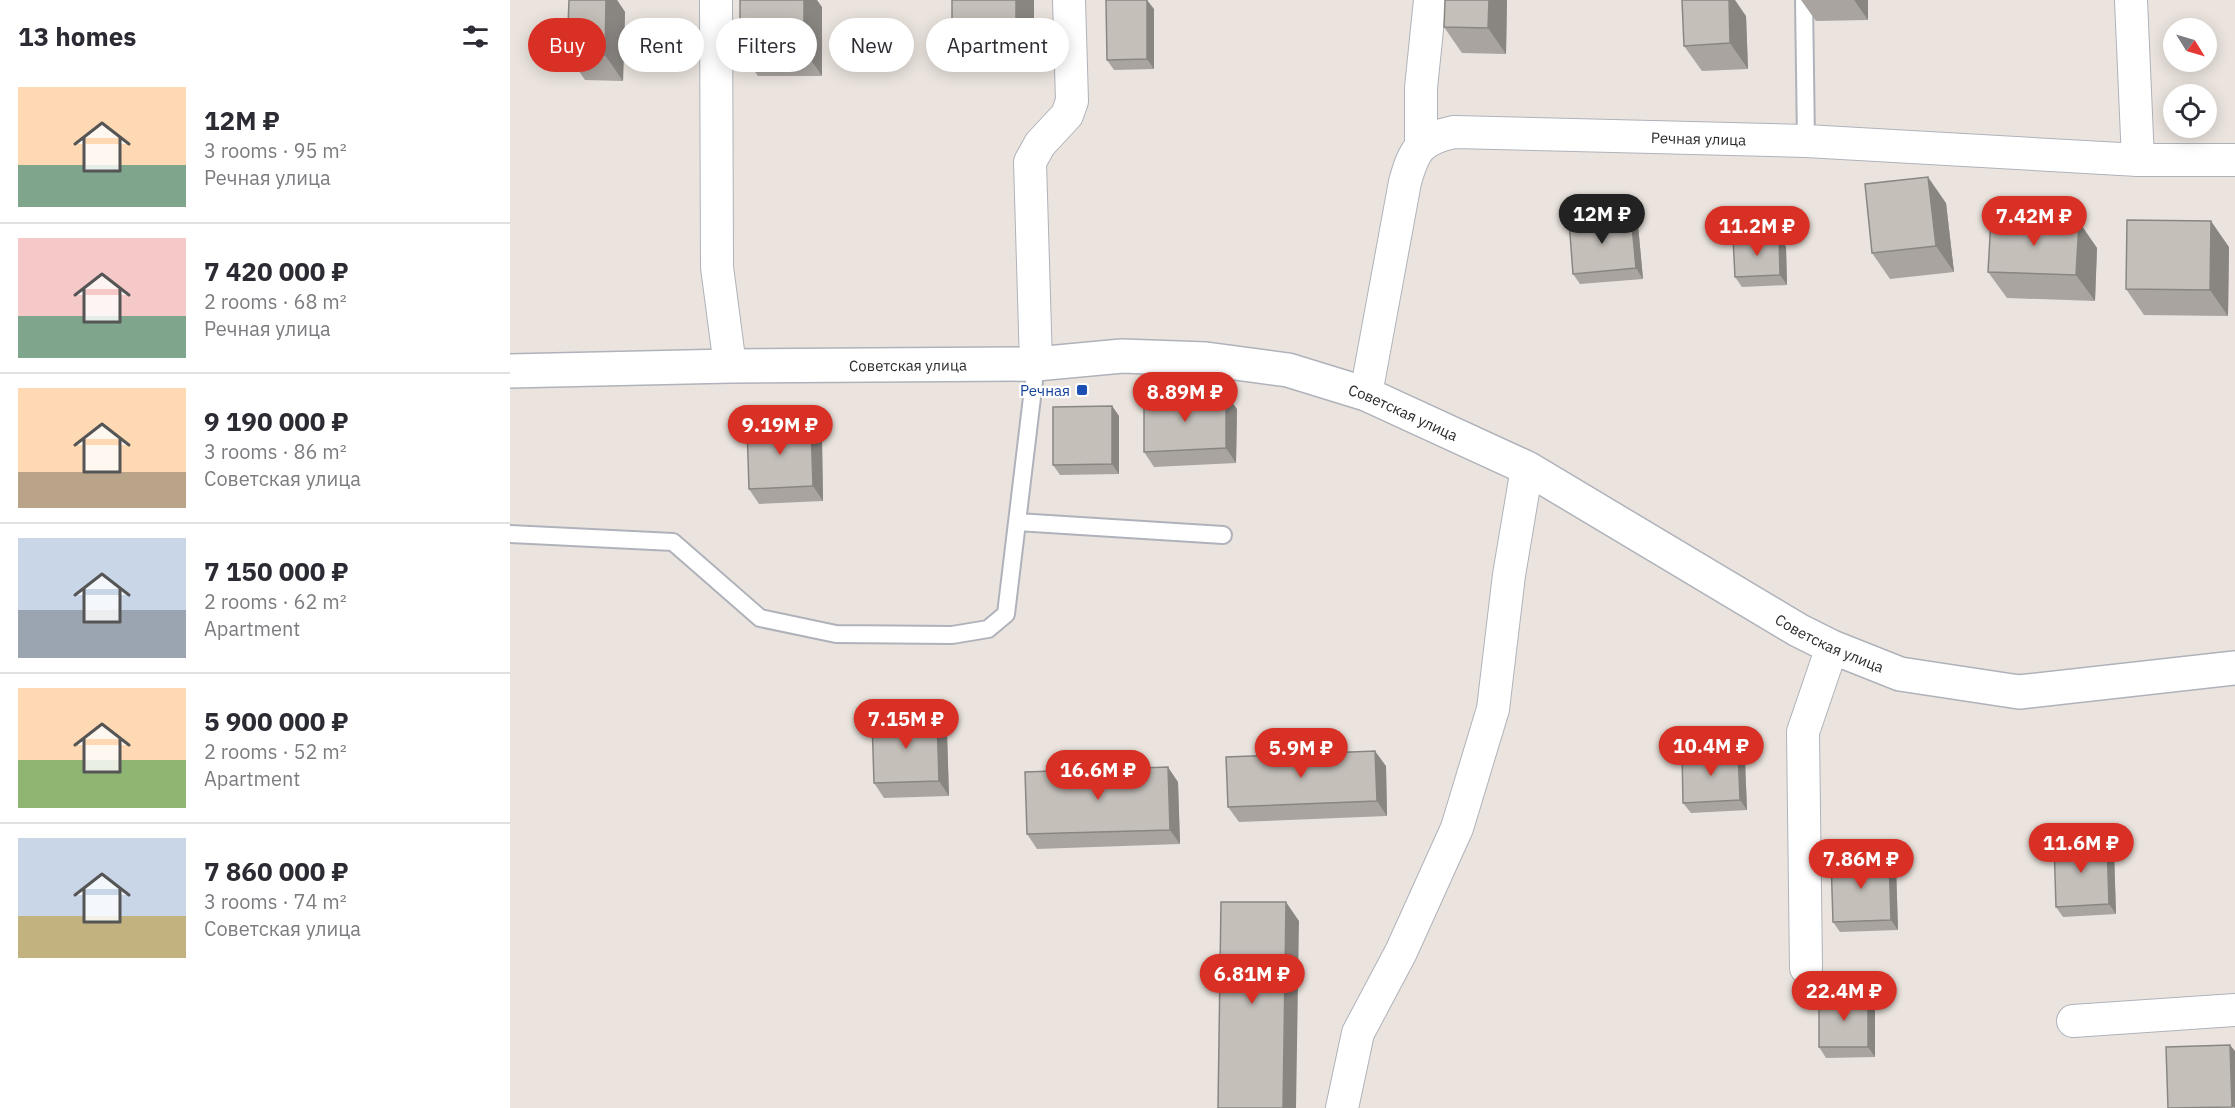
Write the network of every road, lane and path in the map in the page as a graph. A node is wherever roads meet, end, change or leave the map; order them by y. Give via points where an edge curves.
1 (716, 0) edge
2 (1069, 0) edge
3 (1430, 0) edge
4 (1804, 0) edge
5 (2131, 0) edge
6 (1806, 141) junction
7 (1421, 145) junction
8 (2138, 160) junction
9 (2235, 160) edge
10 (1035, 364) junction
11 (730, 366) junction
12 (510, 371) edge
13 (1366, 394) junction
14 (1527, 468) junction
15 (1017, 522) junction
16 (510, 534) edge
17 (1223, 535) dead end
18 (1832, 647) junction
19 (2235, 668) edge
20 (1806, 968) dead end
21 (2235, 1010) edge
22 (2073, 1021) dead end
23 (1342, 1108) edge

1 - 11 street via 717,267
2 - 10 street via 1072,101 1067,115 1040,144 1030,162
3 - 7 street via 1421,88
4 - 6 lane
5 - 8 street
6 - 7 street, Речная улица via 1454,132
6 - 8 street, Речная улица
7 - 13 street via 1405,182
8 - 9 street, Речная улица
10 - 11 street, Советская улица
10 - 13 street, Советская улица via 1122,356 1206,359 1288,370
10 - 15 lane
11 - 12 street, Советская улица
13 - 14 street, Советская улица
14 - 18 street, Советская улица
14 - 23 street via 1493,709 1457,828 1401,952 1358,1033
15 - 16 lane via 1006,614 988,629 952,635 836,634 760,618 673,542
15 - 17 lane
18 - 19 street, Советская улица via 1900,674 2019,692
18 - 20 street via 1803,732
21 - 22 street

